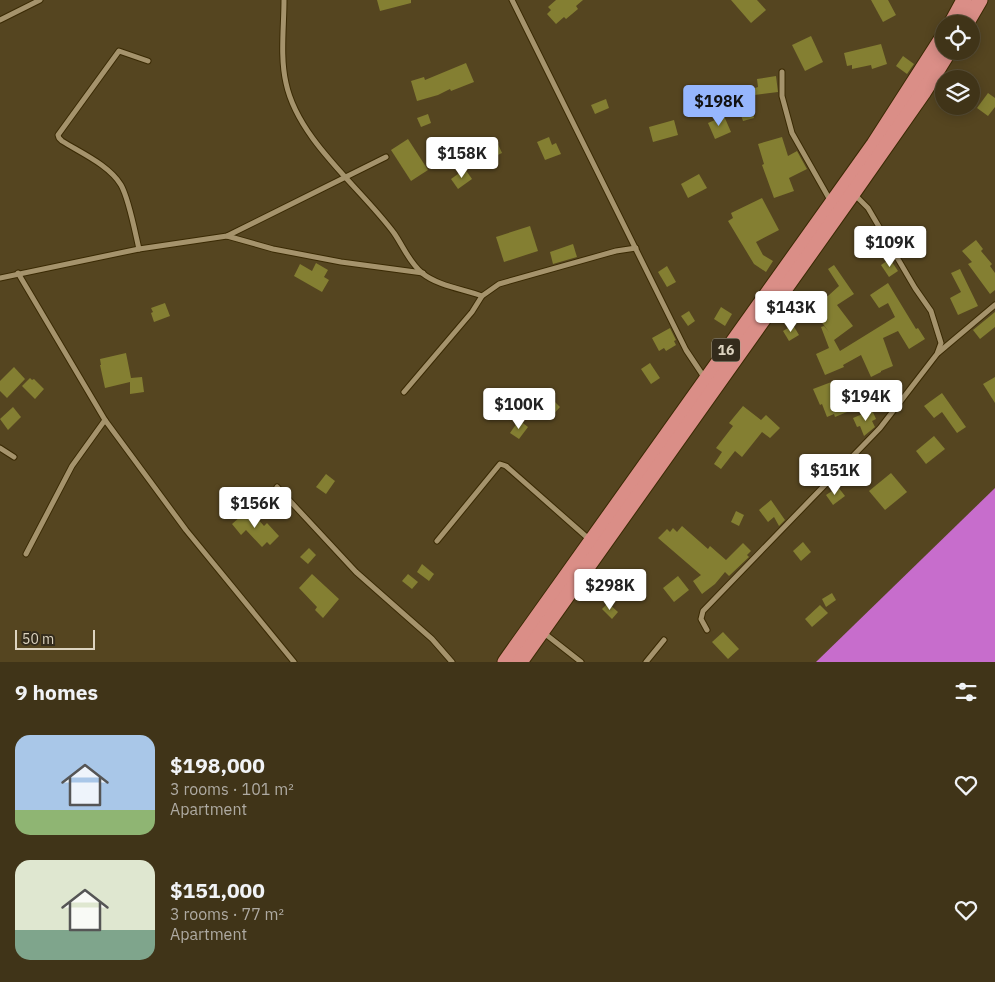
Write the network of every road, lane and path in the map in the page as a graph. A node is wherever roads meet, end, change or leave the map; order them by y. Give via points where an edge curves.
1 (40, 0) edge
2 (284, 0) edge
3 (512, 0) edge
4 (964, 0) edge
5 (980, 0) edge
6 (955, 15) edge
7 (971, 15) edge
8 (0, 20) edge
9 (935, 49) edge
10 (943, 60) edge
11 (148, 61) dead end
12 (782, 72) dead end
13 (386, 157) dead end
14 (346, 178) junction
15 (853, 193) junction
16 (831, 203) junction
17 (227, 236) junction
18 (636, 248) junction
19 (139, 249) junction
20 (18, 273) junction
21 (423, 273) junction
22 (0, 278) edge
23 (482, 296) junction
24 (995, 305) edge
25 (938, 354) junction
26 (711, 383) junction
27 (404, 392) dead end
28 (105, 420) junction
29 (0, 448) edge
30 (14, 457) dead end
31 (277, 487) dead end
32 (437, 541) dead end
33 (591, 541) junction
34 (26, 554) dead end
35 (707, 630) dead end
36 (542, 632) junction
37 (664, 640) dead end
38 (294, 662) edge
39 (452, 662) edge
40 (505, 662) edge
41 (520, 662) edge
42 (581, 662) edge
43 (646, 662) edge

1 - 8 street
2 - 14 street via 283,59 286,83 295,109
3 - 18 street
4 - 6 highway
5 - 7 highway
9 - 16 highway, 16 via 874,144
10 - 15 highway, 16
11 - 19 street via 119,51 58,135 62,141 100,164 121,185
12 - 16 street via 782,96 792,133
13 - 14 street
14 - 17 street
14 - 21 street via 394,233 409,258
15 - 25 street via 868,208 930,311 940,343
15 - 26 highway, 16
16 - 26 highway, 16
17 - 19 street
17 - 21 street via 341,262
18 - 23 street via 500,284
18 - 26 street via 686,350
19 - 20 street
20 - 22 street
20 - 28 street
21 - 23 street via 441,283
23 - 27 street
24 - 25 street
25 - 35 street via 880,428 703,611 701,619
26 - 33 highway, 16
26 - 36 highway, 16
28 - 34 street via 72,466
28 - 38 street via 186,530
29 - 30 street
31 - 39 street via 356,572 432,639
32 - 33 street via 500,464
33 - 40 highway, 16
36 - 41 highway, 16
36 - 42 street
37 - 43 street

